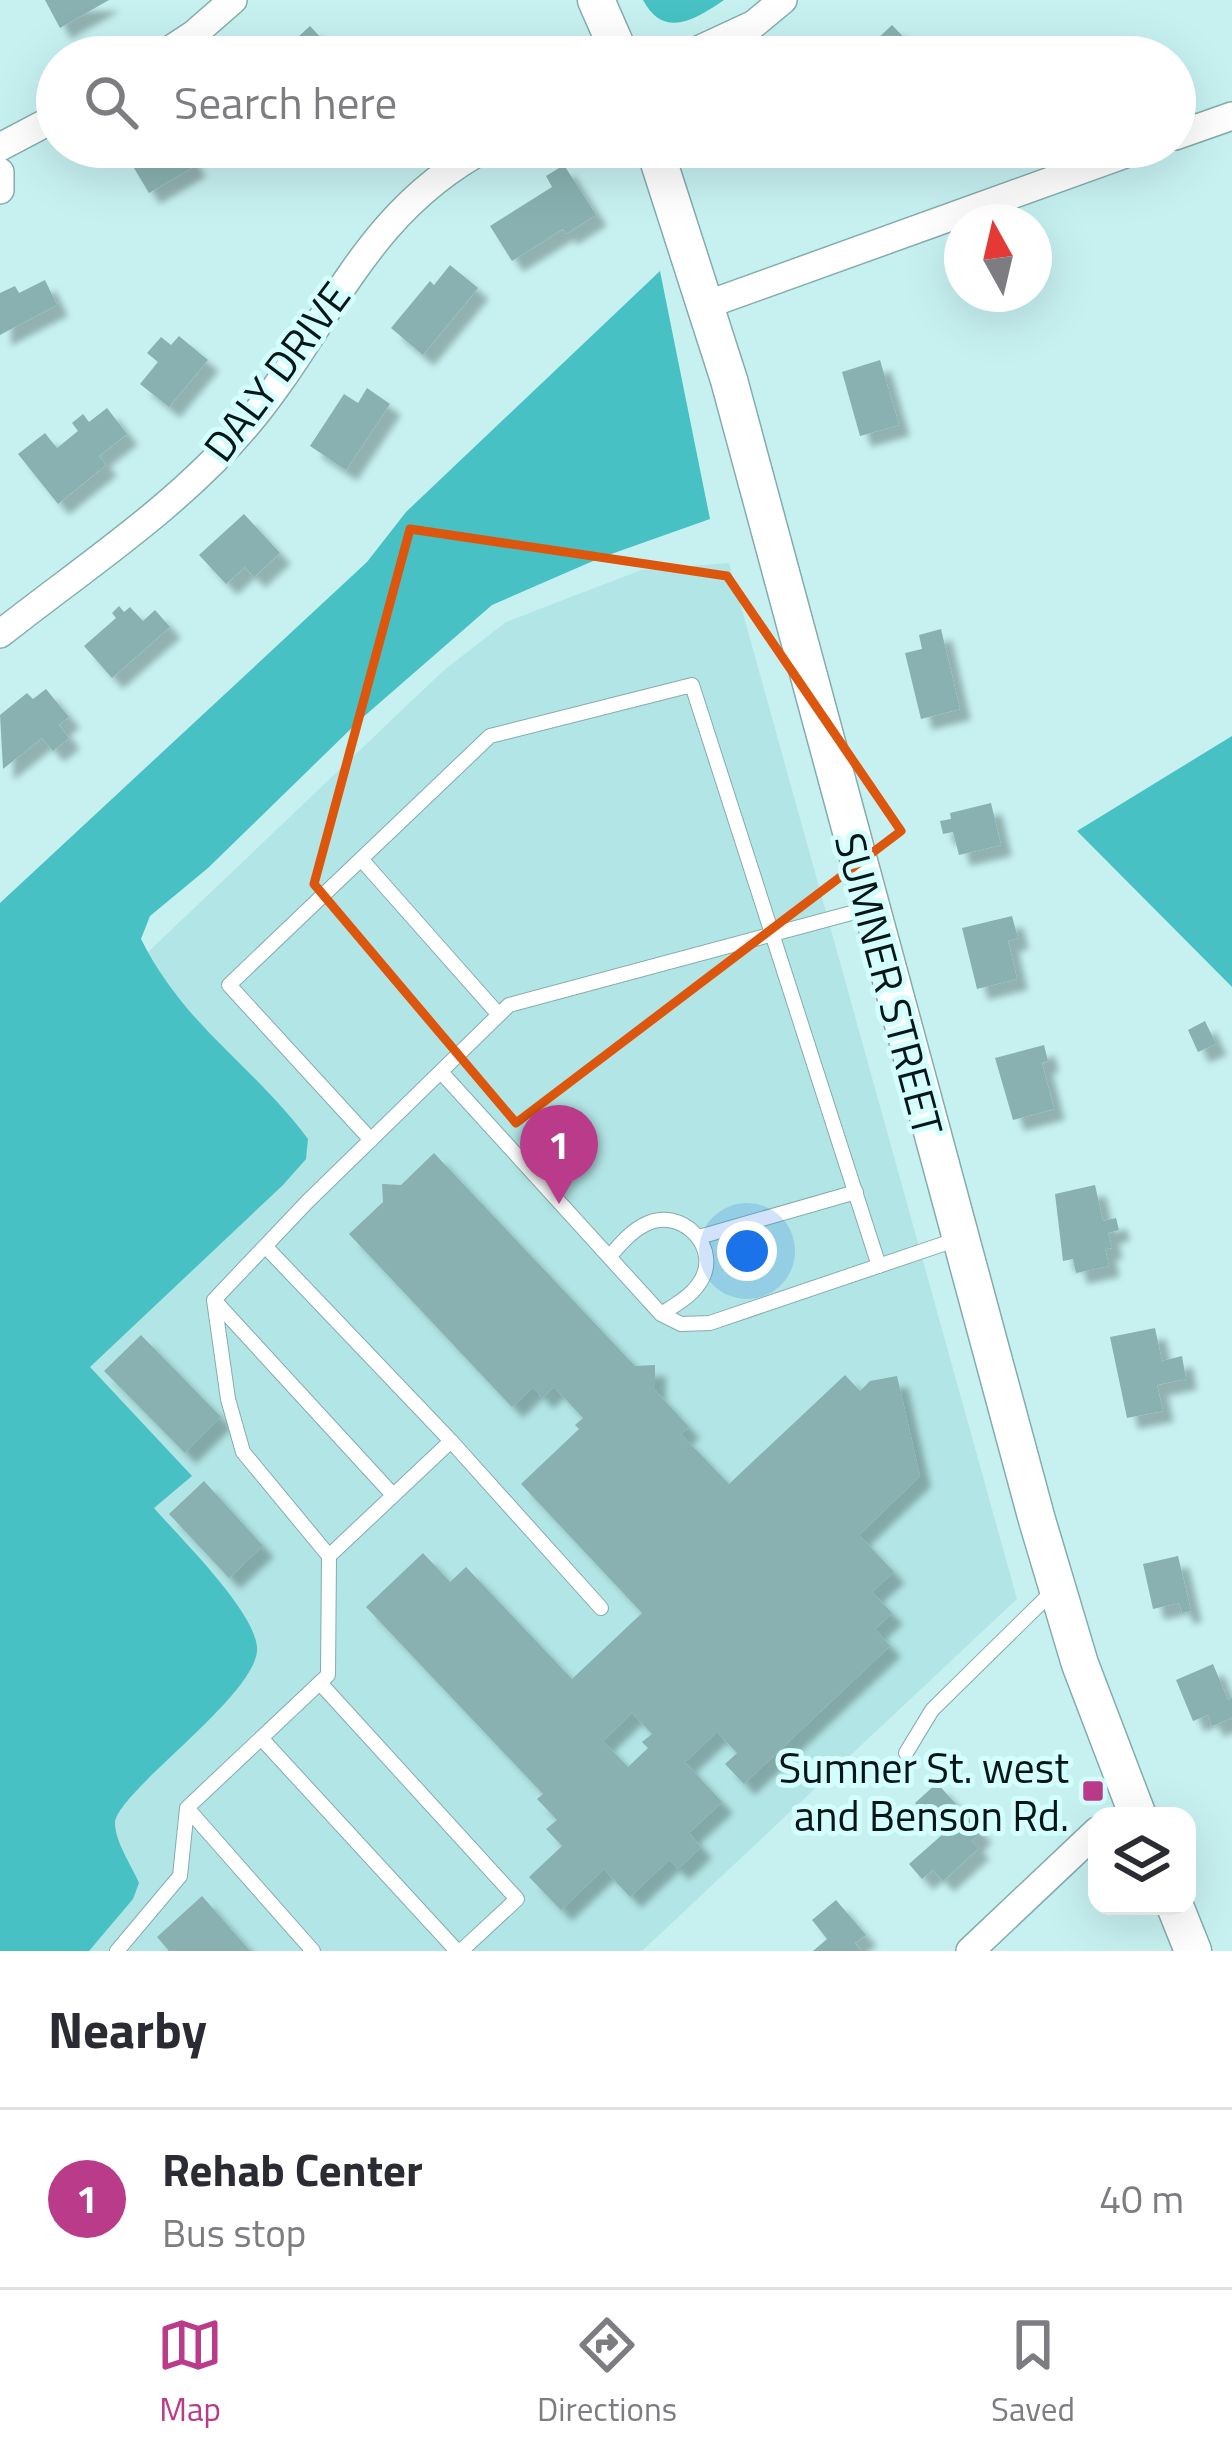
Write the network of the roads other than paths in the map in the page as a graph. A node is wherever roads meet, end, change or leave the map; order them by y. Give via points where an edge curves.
1 (233, 0) edge
2 (596, 0) edge
3 (783, 0) edge
4 (191, 36) edge
5 (612, 36) edge
6 (728, 36) edge
7 (1232, 116) edge
8 (36, 128) edge
9 (1196, 129) edge
10 (0, 147) edge
11 (457, 168) edge
12 (661, 168) edge
13 (1087, 168) edge
14 (0, 172) edge
15 (0, 190) edge
16 (706, 305) junction
17 (0, 634) edge
18 (361, 859) junction
19 (870, 908) junction
20 (772, 934) junction
21 (499, 1015) junction
22 (441, 1072) junction
23 (371, 1140) junction
24 (856, 1192) junction
25 (699, 1237) junction
26 (958, 1239) junction
27 (266, 1246) junction
28 (609, 1257) junction
29 (879, 1266) junction
30 (214, 1300) junction
31 (661, 1314) junction
32 (451, 1441) junction
33 (394, 1496) junction
34 (329, 1556) junction
35 (1057, 1588) junction
36 (601, 1608) dead end
37 (320, 1683) junction
38 (261, 1738) junction
39 (906, 1753) dead end
40 (1127, 1807) edge
41 (187, 1808) junction
42 (1088, 1840) edge
43 (1179, 1915) edge
44 (116, 1951) edge
45 (313, 1951) edge
46 (459, 1951) edge
47 (970, 1951) edge
48 (1193, 1951) edge

1 - 4 street
2 - 5 main road
3 - 6 street
7 - 9 street
8 - 10 street
11 - 17 street, DALY DRIVE via 374,240 219,455
12 - 16 main road, SUMNER STREET
13 - 16 street
14 - 15 street
16 - 19 main road, SUMNER STREET
18 - 20 lane via 490,736 692,685
18 - 21 lane
18 - 23 lane via 229,985
19 - 20 lane
19 - 26 main road, SUMNER STREET
20 - 21 lane via 509,1005
20 - 24 lane
21 - 22 lane
22 - 23 lane
22 - 28 lane
23 - 27 lane
24 - 25 lane
24 - 29 lane
25 - 28 lane via 660,1219
25 - 31 lane via 703,1279
26 - 29 lane
26 - 35 main road, SUMNER STREET
27 - 30 lane
27 - 32 lane
28 - 31 lane
29 - 31 lane via 710,1323 681,1324
30 - 33 lane
30 - 34 lane via 243,1452
32 - 33 lane
32 - 36 lane
33 - 34 lane
34 - 37 lane via 328,1675
35 - 39 lane via 932,1709
35 - 40 main road, SUMNER STREET
37 - 38 lane
37 - 46 lane via 517,1899
38 - 41 lane
38 - 46 lane
41 - 44 lane via 180,1876
41 - 45 lane
42 - 47 street
43 - 48 main road

